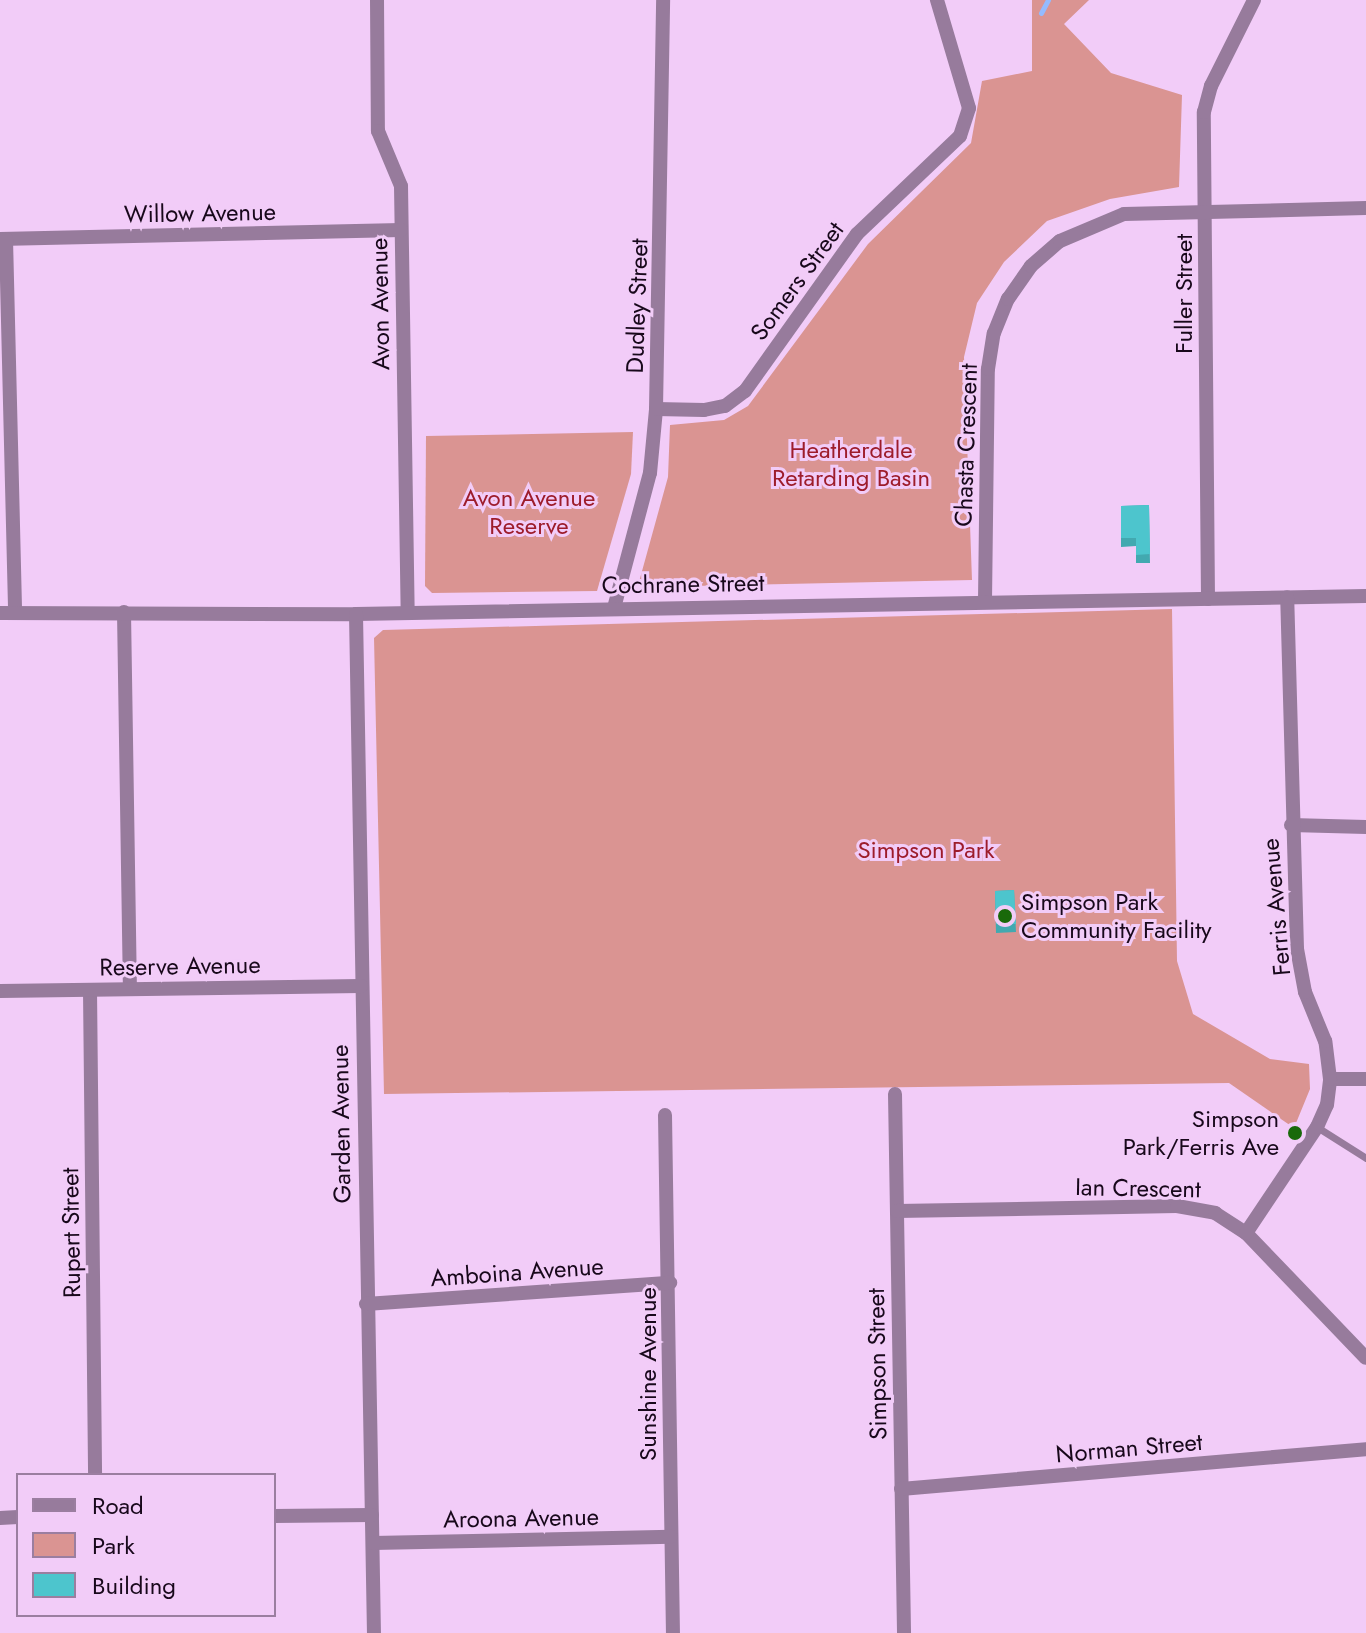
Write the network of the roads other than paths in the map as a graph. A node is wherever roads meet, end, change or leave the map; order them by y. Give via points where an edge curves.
1 (377, 0) edge
2 (663, 0) edge
3 (937, 0) edge
4 (1254, 0) edge
5 (1366, 208) edge
6 (1205, 210) junction
7 (401, 230) junction
8 (3, 239) edge
9 (656, 409) junction
10 (1366, 596) edge
11 (1287, 597) junction
12 (1208, 599) junction
13 (985, 601) junction
14 (614, 608) junction
15 (124, 612) junction
16 (408, 612) junction
17 (8, 613) edge
18 (356, 614) junction
19 (1291, 825) junction
20 (1366, 827) edge
21 (361, 986) junction
22 (130, 988) junction
23 (90, 990) junction
24 (0, 991) edge
25 (1330, 1079) junction
26 (1366, 1079) edge
27 (895, 1094) dead end
28 (665, 1115) dead end
29 (1317, 1127) junction
30 (1366, 1158) edge
31 (897, 1211) junction
32 (1246, 1233) junction
33 (670, 1283) junction
34 (366, 1304) junction
35 (1366, 1358) edge
36 (1364, 1447) edge
37 (95, 1473) edge
38 (901, 1489) junction
39 (372, 1515) junction
40 (276, 1516) edge
41 (671, 1537) junction
42 (373, 1543) junction
43 (374, 1633) edge
44 (673, 1633) edge
45 (904, 1633) edge

1 - 7 street, Avon Avenue via 378,131 401,186
2 - 9 street, Dudley Street
3 - 9 street, Somers Street via 969,108 960,136 857,234 745,391 725,406
4 - 6 street, Fuller Street via 1211,86 1204,112
5 - 6 street, Chasta Crescent
6 - 12 street, Fuller Street
6 - 13 street, Chasta Crescent via 1124,214 1092,223 1031,266 1008,299 994,333 988,369
7 - 8 street, Willow Avenue
7 - 16 street, Avon Avenue
8 - 17 street
9 - 14 street, Dudley Street via 650,473
10 - 11 street, Cochrane Street
11 - 12 street, Cochrane Street
11 - 19 street, Ferris Avenue
12 - 13 street, Cochrane Street
13 - 14 street, Cochrane Street
14 - 16 street, Cochrane Street
15 - 17 street, Cochrane Street
15 - 18 street, Cochrane Street
15 - 22 street
16 - 18 street, Cochrane Street
18 - 21 street, Garden Avenue
19 - 20 street
19 - 25 street, Ferris Avenue via 1297,949 1305,992 1325,1041
21 - 22 street, Reserve Avenue
21 - 34 street, Garden Avenue
22 - 23 street, Reserve Avenue
23 - 24 street, Reserve Avenue
23 - 37 street, Rupert Street
25 - 26 street
25 - 29 street, Ferris Avenue
27 - 31 street, Simpson Street
28 - 33 street, Sunshine Avenue
29 - 30 lane
29 - 32 street, Ferris Avenue
31 - 32 street, Ian Crescent via 1177,1206 1215,1213
31 - 38 street, Simpson Street
32 - 35 street, Ian Crescent
33 - 34 street, Amboina Avenue
33 - 41 street, Sunshine Avenue
34 - 39 street, Garden Avenue
36 - 38 street, Norman Street
38 - 45 street, Simpson Street
39 - 40 street
39 - 42 street, Garden Avenue
41 - 42 street, Aroona Avenue
41 - 44 street, Sunshine Avenue
42 - 43 street, Garden Avenue

